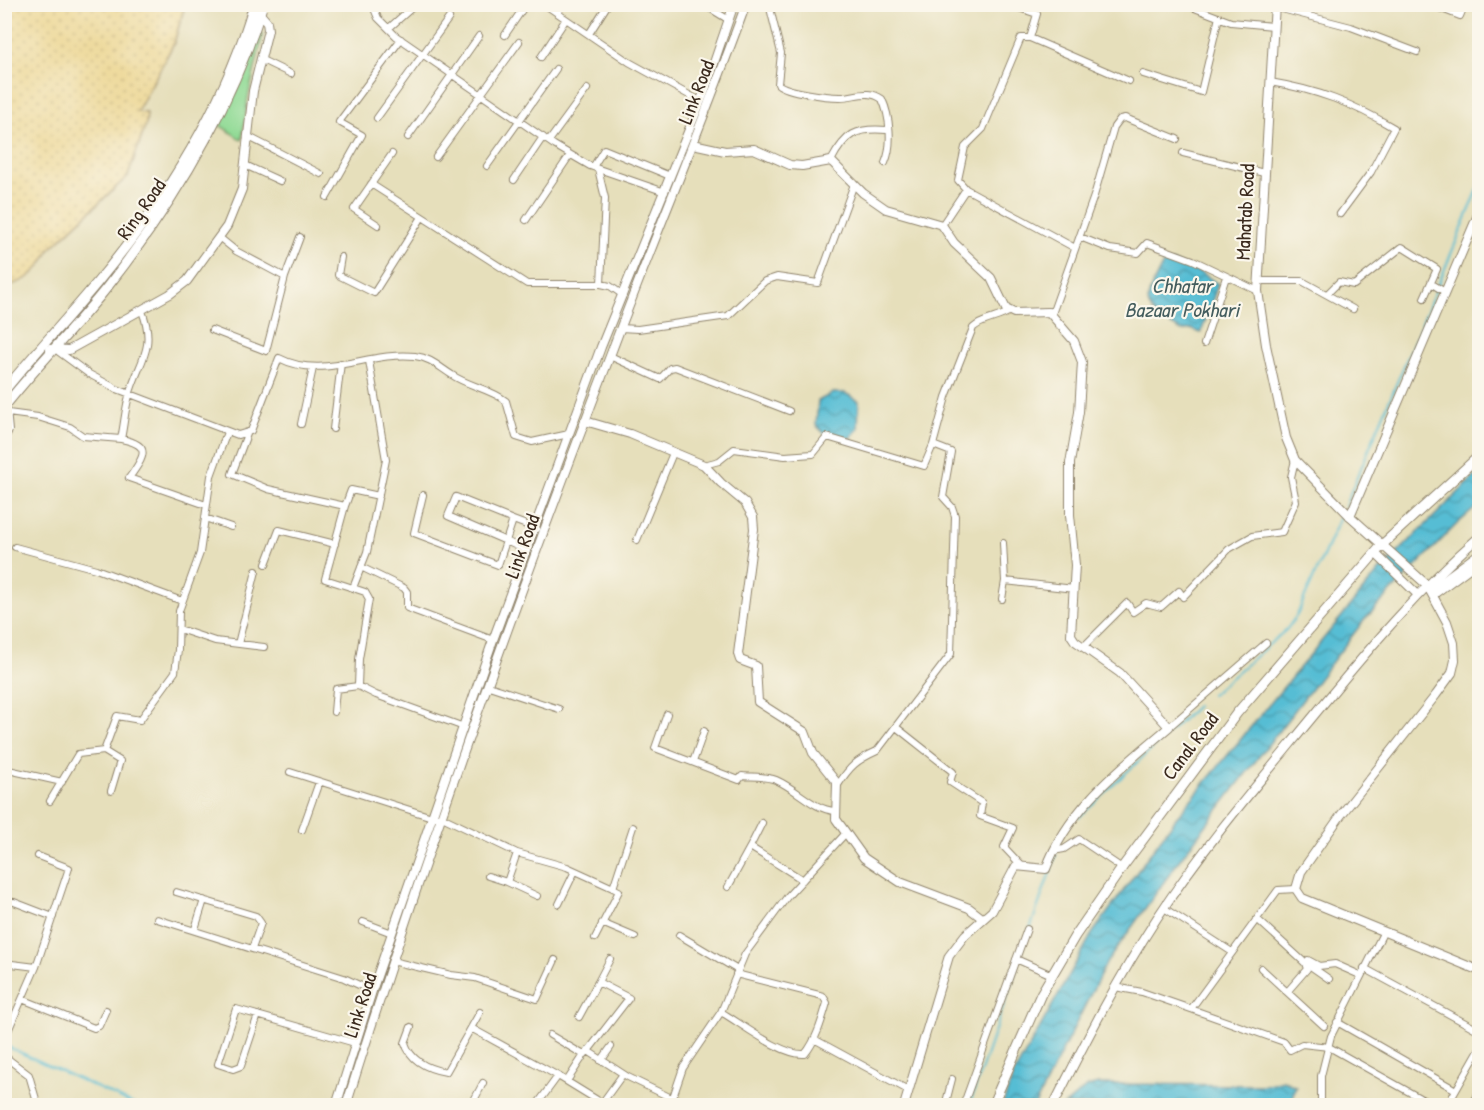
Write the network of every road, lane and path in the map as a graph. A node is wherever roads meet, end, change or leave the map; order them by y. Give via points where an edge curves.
1 (254, 4) edge
2 (372, 4) edge
3 (416, 4) edge
4 (526, 4) edge
5 (544, 4) edge
6 (563, 4) edge
7 (608, 4) edge
8 (703, 4) edge
9 (734, 4) edge
10 (746, 4) edge
11 (769, 4) edge
12 (1007, 4) edge
13 (1184, 4) edge
14 (1429, 4) edge
15 (1465, 4) edge
16 (1016, 6) edge
17 (1274, 6) edge
18 (261, 9) edge
19 (557, 13) junction
20 (1219, 17) junction
21 (449, 18) dead end
22 (566, 19) junction
23 (729, 20) junction
24 (1273, 26) junction
25 (389, 28) junction
26 (589, 34) junction
27 (505, 35) dead end
28 (479, 36) dead end
29 (1030, 38) junction
30 (401, 39) junction
31 (519, 42) dead end
32 (1417, 52) dead end
33 (423, 54) junction
34 (541, 57) dead end
35 (260, 59) junction
36 (556, 69) dead end
37 (291, 74) dead end
38 (1143, 74) dead end
39 (453, 75) junction
40 (1129, 81) dead end
41 (1270, 82) junction
42 (587, 89) dead end
43 (481, 95) junction
44 (700, 101) junction
45 (378, 118) dead end
46 (519, 121) junction
47 (887, 130) junction
48 (247, 136) junction
49 (408, 137) dead end
50 (546, 139) junction
51 (1177, 139) dead end
52 (693, 144) junction
53 (1183, 153) dead end
54 (392, 154) dead end
55 (570, 155) junction
56 (436, 157) dead end
57 (831, 161) junction
58 (885, 163) dead end
59 (245, 165) junction
60 (487, 166) dead end
61 (596, 168) junction
62 (1264, 173) junction
63 (321, 174) dead end
64 (670, 176) junction
65 (514, 180) dead end
66 (280, 181) dead end
67 (371, 184) junction
68 (854, 184) junction
69 (966, 189) junction
70 (664, 192) junction
71 (327, 196) dead end
72 (1340, 214) dead end
73 (422, 217) junction
74 (1478, 217) edge
75 (526, 220) dead end
76 (378, 225) dead end
77 (942, 225) junction
78 (300, 237) dead end
79 (1080, 237) junction
80 (220, 238) junction
81 (1075, 248) junction
82 (341, 257) dead end
83 (1226, 277) junction
84 (285, 278) junction
85 (1258, 281) junction
86 (601, 284) junction
87 (1432, 284) junction
88 (1258, 291) junction
89 (1445, 292) junction
90 (1327, 294) junction
91 (1424, 298) dead end
92 (621, 299) junction
93 (629, 308) junction
94 (1353, 309) dead end
95 (141, 311) junction
96 (1010, 311) junction
97 (1052, 314) junction
98 (620, 328) junction
99 (212, 330) dead end
100 (1204, 344) dead end
101 (52, 349) junction
102 (266, 351) junction
103 (610, 356) junction
104 (279, 358) junction
105 (369, 361) junction
106 (341, 363) junction
107 (313, 368) junction
108 (4, 391) edge
109 (129, 394) junction
110 (6, 408) edge
111 (789, 411) dead end
112 (585, 421) junction
113 (301, 424) dead end
114 (333, 429) dead end
115 (227, 432) junction
116 (247, 434) junction
117 (569, 434) junction
118 (4, 438) edge
119 (121, 439) junction
120 (933, 445) junction
121 (673, 453) junction
122 (1479, 455) edge
123 (1295, 460) junction
124 (704, 465) junction
125 (423, 495) dead end
126 (379, 496) junction
127 (206, 505) junction
128 (345, 506) junction
129 (1346, 512) junction
130 (205, 518) junction
131 (513, 520) junction
132 (231, 527) dead end
133 (536, 528) junction
134 (546, 532) junction
135 (1479, 536) edge
136 (637, 540) dead end
137 (506, 542) junction
138 (1003, 543) dead end
139 (335, 544) junction
140 (1385, 546) junction
141 (15, 547) dead end
142 (527, 551) junction
143 (1375, 553) junction
144 (1479, 553) edge
145 (1479, 560) edge
146 (266, 564) dead end
147 (361, 567) junction
148 (256, 571) dead end
149 (1005, 582) junction
150 (353, 588) junction
151 (1074, 589) junction
152 (1430, 590) junction
153 (1418, 595) junction
154 (1002, 599) dead end
155 (182, 601) junction
156 (179, 629) junction
157 (493, 640) junction
158 (1266, 642) dead end
159 (238, 644) junction
160 (264, 647) dead end
161 (1083, 647) junction
162 (358, 686) junction
163 (489, 686) junction
164 (559, 709) dead end
165 (334, 712) dead end
166 (667, 714) dead end
167 (896, 727) junction
168 (1169, 727) junction
169 (465, 728) junction
170 (704, 730) dead end
171 (104, 751) junction
172 (693, 762) junction
173 (4, 769) edge
174 (290, 772) dead end
175 (62, 782) junction
176 (319, 782) junction
177 (838, 785) junction
178 (111, 791) dead end
179 (50, 801) dead end
180 (835, 811) junction
181 (432, 817) junction
182 (442, 817) junction
183 (762, 823) dead end
184 (633, 827) dead end
185 (302, 830) dead end
186 (845, 834) junction
187 (750, 847) junction
188 (1053, 851) junction
189 (517, 853) junction
190 (38, 856) dead end
191 (1020, 864) junction
192 (1122, 868) junction
193 (575, 871) junction
194 (488, 876) dead end
195 (803, 880) junction
196 (507, 882) junction
197 (728, 887) dead end
198 (614, 888) junction
199 (1296, 889) junction
200 (176, 892) dead end
201 (537, 896) dead end
202 (204, 900) junction
203 (14, 902) dead end
204 (560, 904) dead end
205 (1164, 908) junction
206 (53, 917) junction
207 (982, 918) junction
208 (157, 919) dead end
209 (1257, 919) junction
210 (363, 922) dead end
211 (603, 923) junction
212 (195, 929) junction
213 (1026, 929) dead end
214 (392, 933) junction
215 (1383, 933) junction
216 (679, 935) dead end
217 (635, 937) dead end
218 (594, 938) dead end
219 (252, 949) junction
220 (1232, 952) junction
221 (610, 959) dead end
222 (1016, 959) junction
223 (555, 960) dead end
224 (392, 961) junction
225 (4, 963) edge
226 (1305, 963) junction
227 (36, 968) junction
228 (1261, 968) dead end
229 (736, 971) junction
230 (1479, 971) edge
231 (1362, 972) junction
232 (1052, 975) junction
233 (1329, 979) dead end
234 (598, 982) junction
235 (1115, 987) junction
236 (372, 991) junction
237 (1287, 992) junction
238 (22, 999) junction
239 (1191, 1009) junction
240 (106, 1010) dead end
241 (480, 1012) dead end
242 (721, 1012) junction
243 (258, 1015) junction
244 (579, 1017) dead end
245 (1337, 1022) junction
246 (1324, 1026) dead end
247 (411, 1028) dead end
248 (471, 1028) junction
249 (6, 1031) edge
250 (1479, 1031) edge
251 (550, 1035) dead end
252 (814, 1039) junction
253 (4, 1040) edge
254 (355, 1043) junction
255 (611, 1047) dead end
256 (1329, 1047) junction
257 (1479, 1048) edge
258 (586, 1053) junction
259 (4, 1056) edge
260 (601, 1061) junction
261 (623, 1074) junction
262 (558, 1076) junction
263 (952, 1079) dead end
264 (567, 1081) junction
265 (483, 1083) dead end
266 (908, 1090) junction
267 (1456, 1090) junction
268 (1479, 1090) edge
269 (674, 1098) junction
270 (4, 1101) edge
271 (600, 1104) edge
272 (13, 1106) edge
273 (38, 1106) edge
274 (336, 1106) edge
275 (346, 1106) edge
276 (471, 1106) edge
277 (536, 1106) edge
278 (670, 1106) edge
279 (688, 1106) edge
280 (903, 1106) edge
281 (945, 1106) edge
282 (963, 1106) edge
283 (992, 1106) edge
284 (1053, 1106) edge
285 (1321, 1106) edge
286 (1434, 1106) edge
287 (1447, 1106) edge
288 (1472, 1106) edge

1 - 101 main road, Ring Road via 224,84 198,137 169,185
2 - 25 street via 378,18
3 - 25 street
4 - 27 street
5 - 19 street
6 - 19 street
7 - 26 street
8 - 23 street
9 - 23 main road, Link Road
10 - 52 main road, Link Road
11 - 47 street via 781,53 778,84 833,97 875,94 886,108
12 - 16 street
13 - 20 street
14 - 15 street via 1460,16
16 - 29 street via 1037,14
17 - 24 main road, Mahatab Road
17 - 32 street via 1351,27
18 - 35 street via 268,30
18 - 101 main road, Ring Road via 232,88 188,171 108,286
19 - 22 street
20 - 24 street
20 - 38 street via 1201,92
21 - 33 street
22 - 26 street
22 - 34 street
23 - 44 main road, Link Road
24 - 41 main road, Mahatab Road
25 - 30 street
26 - 44 street via 629,62
28 - 39 street
29 - 40 street
29 - 69 street via 1021,38 983,129 965,147 958,180
30 - 33 street
30 - 71 street via 339,122 362,135
31 - 43 street
33 - 39 street
33 - 45 street
35 - 37 street
35 - 48 street
36 - 46 street
39 - 43 street
39 - 49 street
41 - 62 main road, Mahatab Road
41 - 72 street via 1312,89 1360,108 1394,128 1371,172
42 - 50 street
43 - 46 street
43 - 56 street
44 - 64 main road, Link Road
46 - 50 street
46 - 60 street
47 - 57 street via 864,130 847,136
47 - 58 street via 890,142
48 - 59 street
48 - 63 street
50 - 55 street
50 - 65 street
51 - 79 street via 1120,118 1111,132
52 - 57 street via 725,151 754,149 790,165
52 - 93 main road, Link Road
53 - 62 street
54 - 67 street
55 - 61 street
55 - 75 street
57 - 68 street
59 - 66 street
59 - 80 street via 236,207
61 - 64 street via 604,149
61 - 70 street
61 - 86 street via 605,198
62 - 85 main road, Mahatab Road
64 - 70 main road, Link Road
67 - 73 street
67 - 76 street via 354,209
68 - 77 street via 886,208
68 - 98 street via 818,283 777,277 765,281 728,316
69 - 77 street
69 - 81 street
70 - 92 main road, Link Road
73 - 82 street via 374,293 338,275
73 - 86 street via 527,284
74 - 89 street
77 - 96 street via 954,243 991,278 1003,305
78 - 84 street
79 - 81 street
79 - 83 street via 1126,253 1138,253 1147,243
80 - 84 street
80 - 95 street via 187,281
81 - 97 street
83 - 88 street
83 - 100 street
84 - 102 street
85 - 88 main road, Mahatab Road
85 - 90 street via 1302,281
86 - 92 street via 610,286
87 - 89 street
87 - 90 street via 1437,269 1399,247 1354,285 1339,282
87 - 91 street
88 - 123 main road, Mahatab Road via 1286,438
89 - 129 street
90 - 94 street
92 - 93 main road
92 - 117 main road, Link Road
93 - 98 main road, Link Road
95 - 101 street via 69,350
95 - 109 street via 149,329 146,357
96 - 97 street
96 - 120 street via 973,328 949,388
97 - 151 street via 1074,341 1082,362 1069,492
98 - 103 main road, Link Road
99 - 102 street
101 - 108 main road, Ring Road
101 - 109 street
101 - 110 main road, Ring Road
102 - 104 street
103 - 111 street via 660,379 675,368
103 - 112 main road, Link Road
104 - 107 street
104 - 116 street
105 - 106 street
105 - 117 street via 425,358 452,376 506,401 516,437 532,442
105 - 126 street via 386,460
106 - 107 street
106 - 114 street
107 - 113 street
109 - 115 street
109 - 119 street
110 - 118 street via 9,431
110 - 119 street via 70,427 83,436
112 - 121 street via 630,434
112 - 134 main road, Link Road
115 - 116 street
115 - 127 street via 211,476
116 - 128 street via 232,474 268,489
117 - 133 main road, Link Road
119 - 127 street via 137,443 142,449 143,457 129,478
120 - 124 street via 924,466 827,437 813,454 785,456 734,449 719,462
120 - 167 street via 951,452 943,497 955,516 954,647
121 - 124 street
121 - 136 street
122 - 140 main road, Canal Road
123 - 129 main road, Mahatab Road
123 - 161 street via 1291,477 1296,501 1282,532 1252,536 1229,549 1183,597 1179,591 1161,607 1146,603 1133,612 1127,603
124 - 177 street via 745,503 755,522 738,657 756,666 758,702 805,732 813,753
125 - 137 street via 414,533 498,565
126 - 128 street via 351,490
126 - 147 street
127 - 130 street
128 - 139 street
129 - 140 main road, Mahatab Road
130 - 132 street
130 - 155 street via 200,553
131 - 133 street
131 - 137 street
131 - 137 street via 456,497 448,516
133 - 134 street
133 - 142 main road, Link Road
134 - 163 main road, Link Road
135 - 152 main road
137 - 142 street
138 - 149 street
139 - 146 street via 279,530
139 - 150 street via 325,579
140 - 143 main road, Canal Road
140 - 152 main road, Mahatab Road
141 - 155 street via 96,569
142 - 157 main road, Link Road
143 - 153 main road
143 - 192 main road, Canal Road via 1237,713
144 - 152 street
145 - 152 street
147 - 150 street
147 - 157 street via 404,588 407,608
148 - 159 street
149 - 151 street
149 - 154 street
150 - 162 street via 365,592 369,599
151 - 161 street via 1071,635
152 - 153 main road
152 - 199 main road, Mahatab Road via 1454,643 1452,673 1341,815 1301,872
153 - 205 main road via 1260,781
155 - 156 street
156 - 159 street
156 - 171 street via 175,672 140,720 117,716
157 - 169 main road, Link Road
158 - 168 street
159 - 160 street
161 - 168 street via 1120,673
162 - 165 street via 336,689
162 - 169 street
163 - 164 street
163 - 182 main road, Link Road
166 - 172 street via 655,748
167 - 177 street via 877,751 866,753 851,766
167 - 191 street via 953,772 950,782 982,803 980,816 1013,828 1005,847
168 - 188 street via 1085,803
169 - 181 main road, Link Road
170 - 172 street
171 - 175 street via 78,754
171 - 178 street via 120,761
172 - 180 street via 739,780 742,776 774,779 822,811
173 - 175 street
174 - 176 street
175 - 179 street
176 - 181 street
176 - 185 street
177 - 180 street
180 - 186 street
181 - 182 street
181 - 214 main road, Link Road
182 - 189 street
182 - 224 main road, Link Road
183 - 187 street
184 - 198 street
186 - 195 street
186 - 207 street via 864,858 900,882 969,908
187 - 195 street
187 - 197 street
188 - 191 street via 1046,869
188 - 192 street via 1081,840
189 - 193 street
189 - 196 street
190 - 206 street via 69,868
191 - 207 street via 992,911
192 - 232 main road, Canal Road
193 - 198 street
193 - 204 street
194 - 196 street
195 - 229 street via 765,926
196 - 201 street
198 - 211 street via 619,891
199 - 209 street via 1278,890
199 - 215 main road via 1302,898
200 - 202 street
202 - 212 street
202 - 219 street via 260,920
203 - 206 street
205 - 220 street
205 - 235 main road
206 - 227 street
207 - 266 street via 949,956
208 - 212 street
209 - 220 street
209 - 226 street
210 - 214 street
211 - 217 street
211 - 218 street
212 - 219 street
213 - 222 street
214 - 236 main road, Link Road
215 - 230 main road
215 - 231 street
216 - 229 street
219 - 236 street via 344,978
220 - 239 street
221 - 234 street
222 - 232 street
222 - 282 street
223 - 224 street via 537,999 475,978
224 - 275 main road, Link Road
225 - 227 street
226 - 231 street via 1308,960 1319,966 1335,964
226 - 233 street
226 - 237 street via 1307,969
227 - 238 street
228 - 237 street
229 - 242 street
229 - 252 street via 824,996 827,1003
231 - 245 street
231 - 250 street
232 - 283 main road, Canal Road
234 - 244 street
234 - 258 street via 629,998
235 - 239 street
235 - 284 main road
236 - 254 main road, Link Road
237 - 246 street
238 - 240 street via 94,1028 99,1026
238 - 249 street
239 - 256 street via 1284,1042 1290,1050 1302,1044
241 - 248 street
242 - 252 street via 797,1055 805,1054
242 - 269 street via 683,1068
243 - 243 street via 234,1011 218,1064 232,1069 241,1066
243 - 254 street
245 - 256 street
245 - 267 street
247 - 248 street via 405,1043 409,1055 434,1070 446,1072
248 - 262 street
249 - 253 street
251 - 258 street
252 - 266 street
254 - 274 main road, Link Road
255 - 260 street
256 - 285 street via 1321,1076
256 - 286 street
257 - 267 street
258 - 260 street
258 - 264 street
259 - 273 street via 29,1075
260 - 261 street
261 - 269 street
261 - 271 street
262 - 264 street
262 - 277 street
263 - 281 street
264 - 271 street
265 - 276 street
266 - 280 street
267 - 287 street
268 - 288 street
269 - 278 street
269 - 279 street
270 - 272 street

